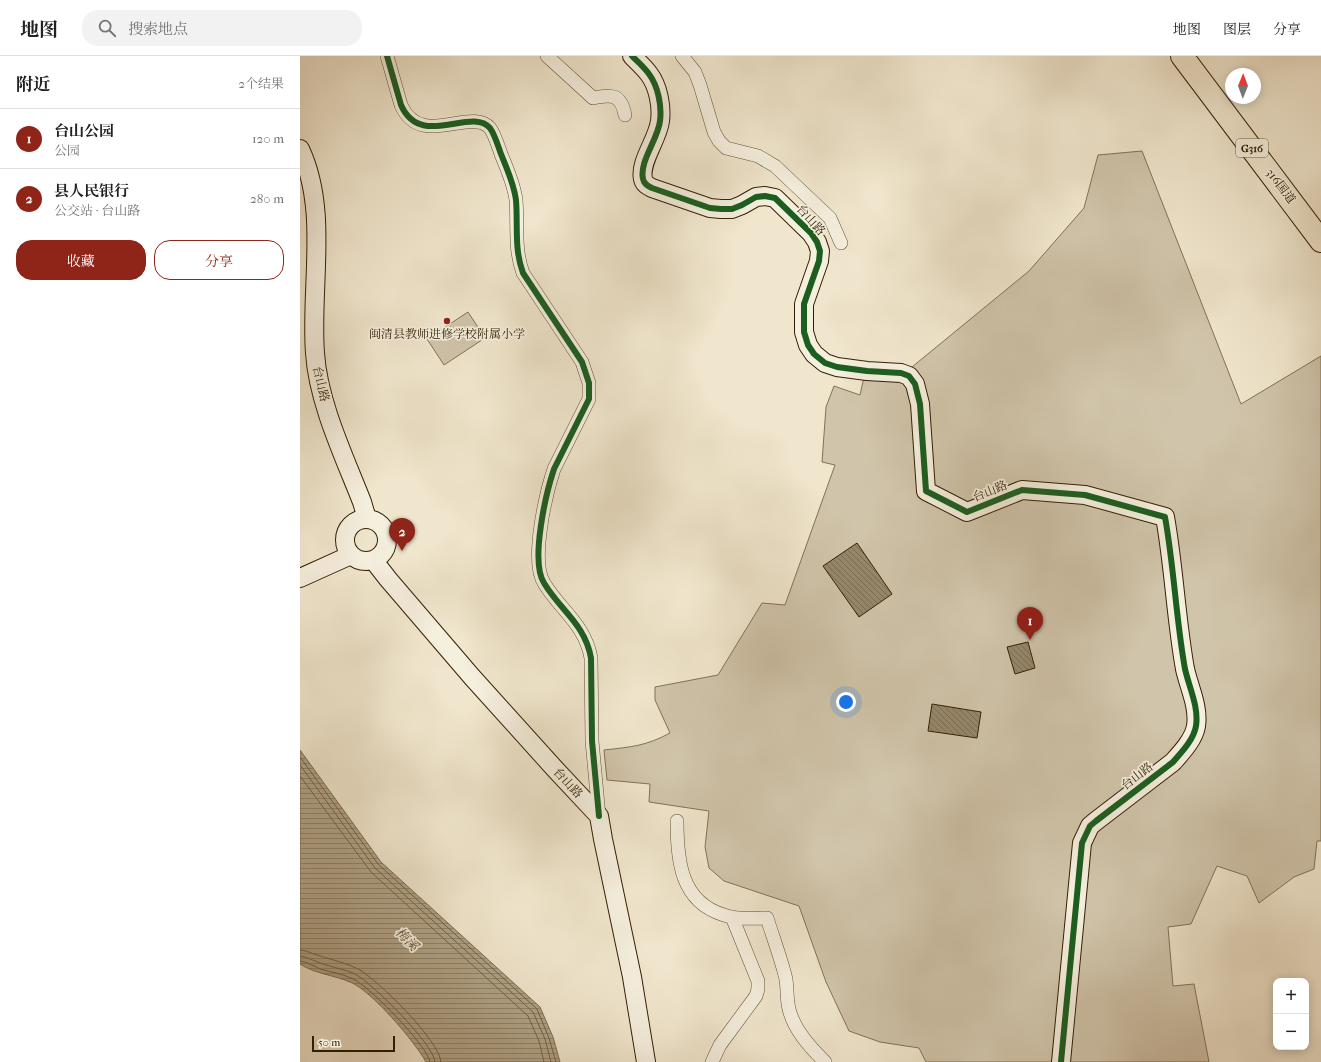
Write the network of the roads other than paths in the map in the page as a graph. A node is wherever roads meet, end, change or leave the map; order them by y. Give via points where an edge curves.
1 (387, 56) edge
2 (547, 56) edge
3 (632, 56) edge
4 (682, 56) edge
5 (1182, 56) edge
6 (625, 115) dead end
7 (300, 149) edge
8 (1321, 241) edge
9 (841, 243) dead end
10 (367, 519) junction
11 (349, 552) junction
12 (374, 561) junction
13 (300, 570) edge
14 (300, 578) edge
15 (599, 816) junction
16 (677, 820) dead end
17 (732, 917) junction
18 (646, 1062) edge
19 (712, 1062) edge
20 (825, 1062) edge
21 (1060, 1062) edge

1 - 15 street via 403,110 412,121 426,126 474,122 486,125 493,133 514,190 520,266 578,355 588,376 589,399 550,480 543,515 539,565 543,582 580,628 589,649 593,756
2 - 6 street via 593,98 614,96 624,106
3 - 21 street, 台山路 via 654,81 660,105 658,130 644,165 645,184 721,210 732,209 756,197 775,198 811,233 820,251 804,304 804,332 808,345 825,363 867,371 901,372 916,384 920,404 926,491 968,512 1022,490 1084,495 1165,517 1185,669 1197,716 1196,728 1182,753 1173,762 1096,821 1085,834 1077,885
4 - 9 street via 700,85 719,141 726,148 758,156 775,166 830,218
5 - 8 highway, 316国道 / G316
7 - 10 street, 台山路 via 310,175 316,212 316,367 323,399
10 - 11 street via 360,520 348,529 345,543
10 - 12 street via 374,520 385,529 388,542 382,555
11 - 12 street via 357,560
11 - 13 street
11 - 14 street
12 - 15 street, 台山路 via 472,677
15 - 18 street via 632,977
16 - 17 street via 677,848 685,882 706,906 715,912
17 - 19 street via 755,974 758,989 756,996 720,1045
17 - 20 street via 767,918 786,976 792,1016 800,1034

